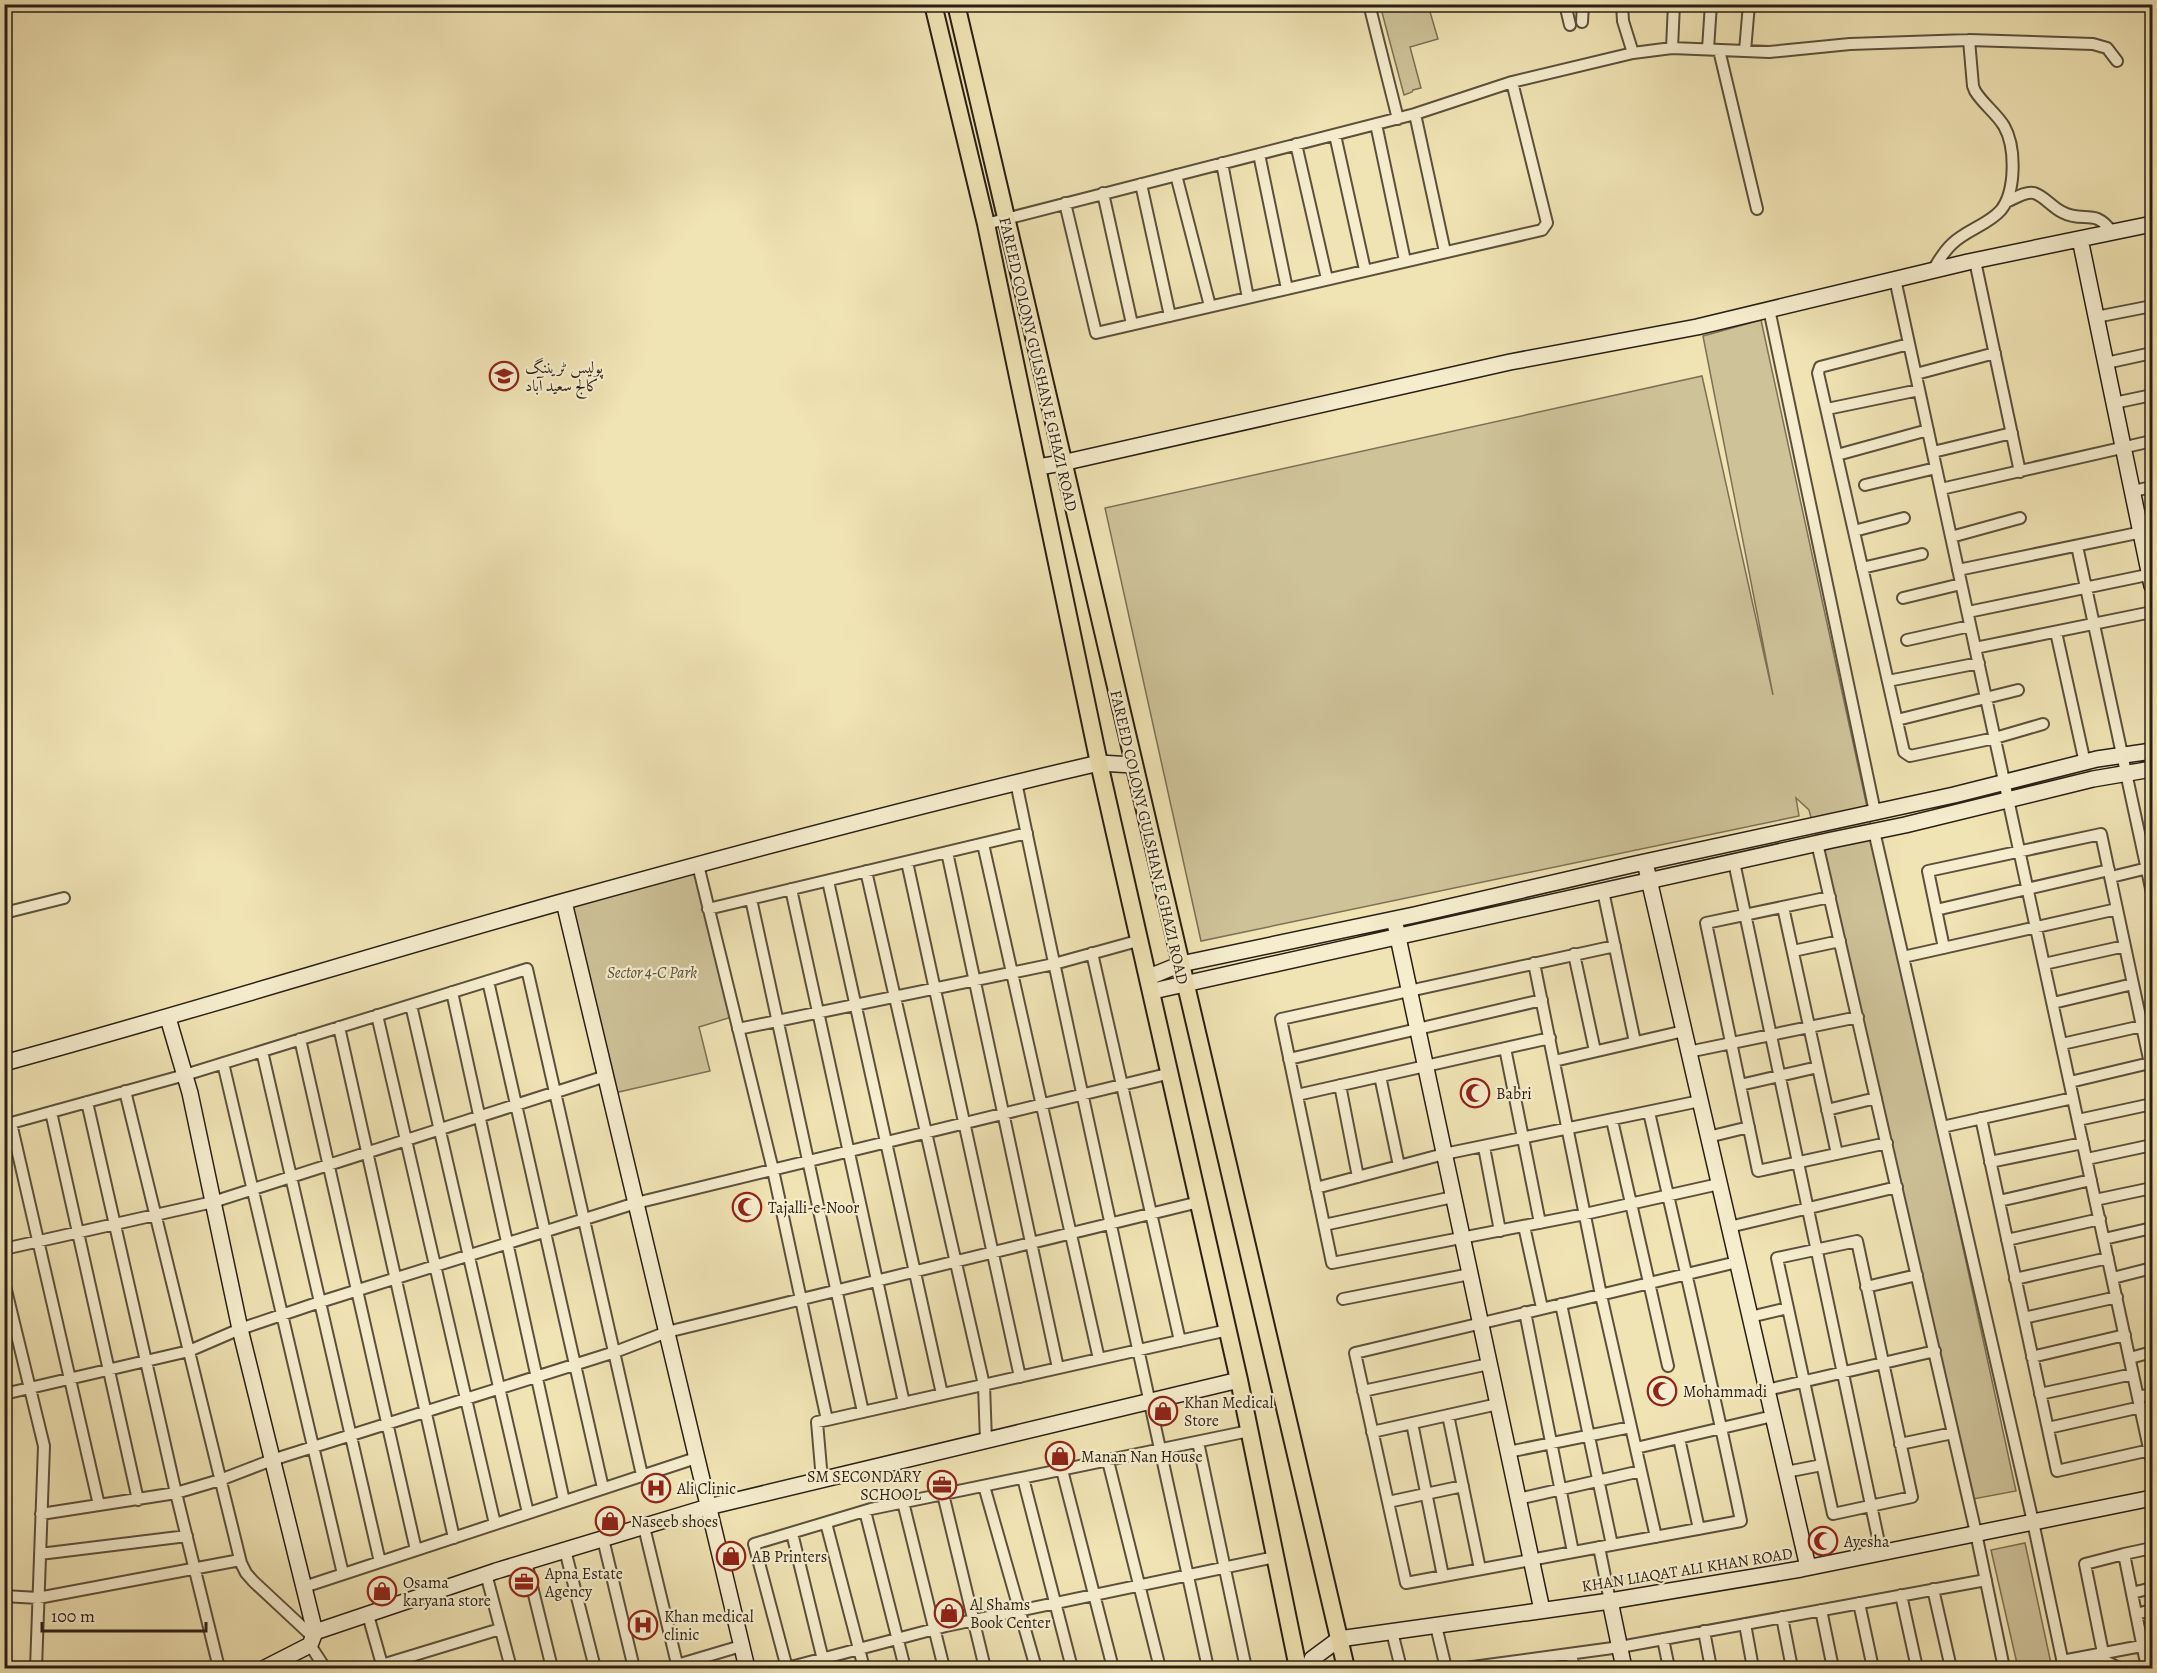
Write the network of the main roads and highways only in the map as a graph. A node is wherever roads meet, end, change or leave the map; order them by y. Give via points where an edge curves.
1 (933, 4) edge
2 (956, 4) edge
3 (1298, 1668) edge
4 (1346, 1668) edge

1 - 3 main road, FAREED COLONY GULSHAN E GHAZI ROAD via 986,224 1100,763 1239,1380
2 - 4 main road, FAREED COLONY GULSHAN E GHAZI ROAD

